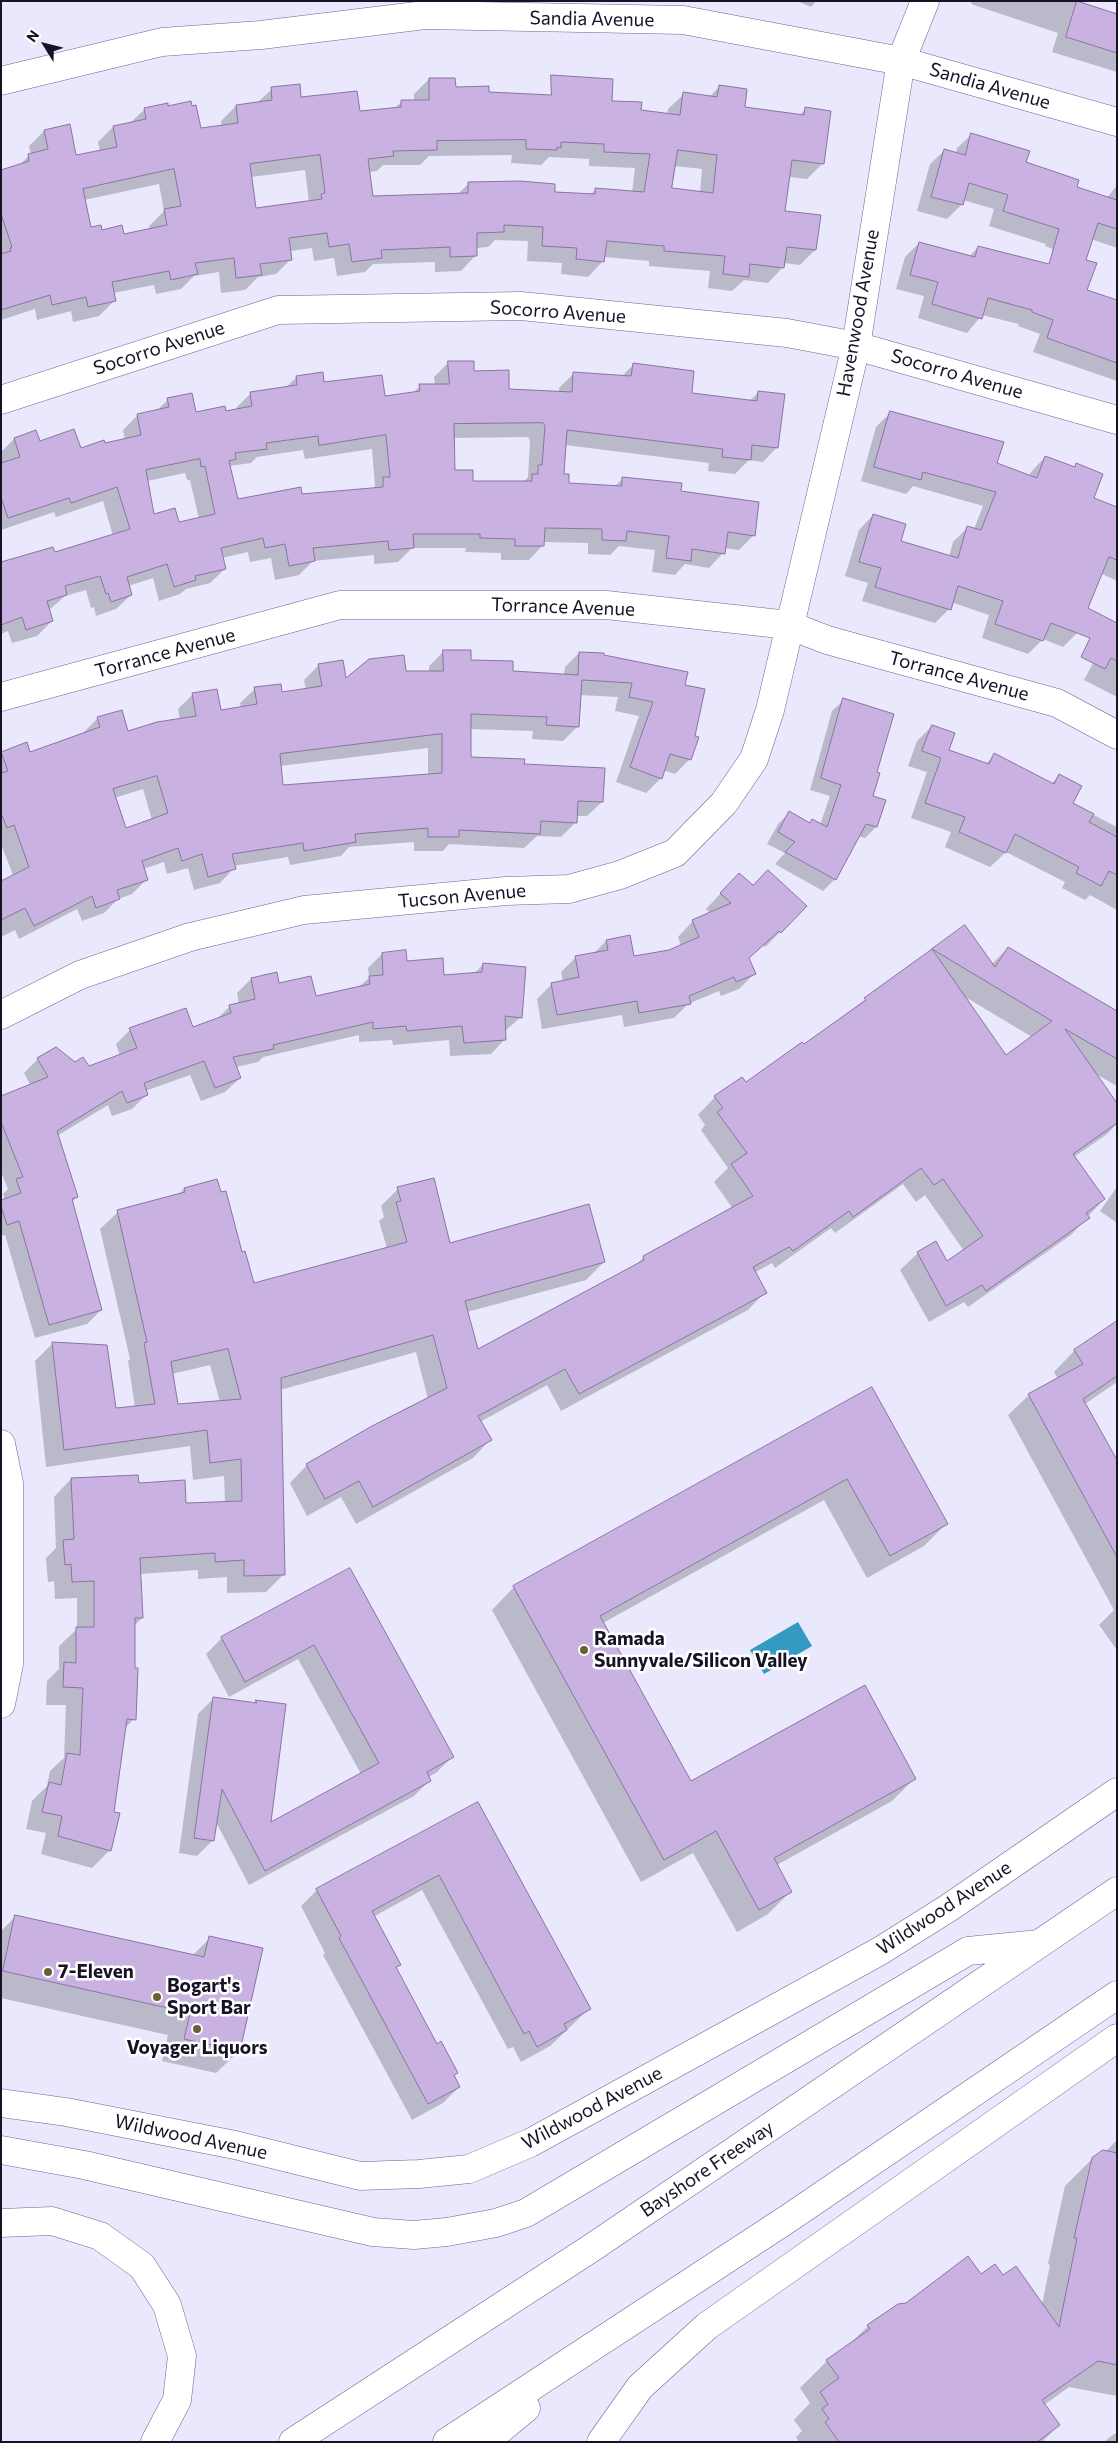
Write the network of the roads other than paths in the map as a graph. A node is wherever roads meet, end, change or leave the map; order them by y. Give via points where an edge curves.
1 (925, 1) edge
2 (424, 8) edge
3 (901, 60) junction
4 (1, 82) edge
5 (1117, 122) edge
6 (856, 346) junction
7 (1, 400) edge
8 (1117, 420) edge
9 (789, 625) junction
10 (1, 697) edge
11 (1117, 735) edge
12 (1, 1015) edge
13 (1, 1444) edge
14 (1, 1704) edge
15 (1117, 1792) edge
16 (1117, 1891) edge
17 (1039, 1944) junction
18 (1117, 1995) edge
19 (1117, 2038) edge
20 (1, 2103) edge
21 (1, 2150) edge
22 (1, 2223) edge
23 (630, 2322) junction
24 (155, 2442) edge
25 (293, 2442) edge
26 (447, 2442) edge
27 (485, 2442) edge
28 (601, 2442) edge

1 - 3 main road, Havenwood Avenue
2 - 3 main road, Sandia Avenue via 683,20
2 - 4 main road, Sandia Avenue via 261,34 162,42
3 - 5 main road, Sandia Avenue
3 - 6 main road, Havenwood Avenue
6 - 7 main road, Socorro Avenue via 787,333 522,306 278,310
6 - 8 main road, Socorro Avenue
6 - 9 main road, Havenwood Avenue
9 - 10 main road, Torrance Avenue via 606,605 340,605
9 - 11 main road, Torrance Avenue via 827,640 1057,703
9 - 12 main road, Tucson Avenue via 770,710 754,759 724,803 675,853 620,875 569,889 506,891 294,912 190,937 80,975
13 - 14 main road via 9,1483 9,1664
15 - 20 main road, Wildwood Avenue via 950,1907 880,1950 530,2143 469,2169 360,2176 235,2145 66,2112
16 - 17 main road, Bayshore Freeway
17 - 21 main road via 968,1951 598,2172 526,2213 496,2223 414,2235 373,2232 84,2165
17 - 25 main road, Bayshore Freeway via 593,2247
18 - 23 main road
19 - 28 main road via 708,2326 640,2387
22 - 24 main road via 52,2221 100,2236 142,2266 166,2305 182,2356 177,2400
23 - 26 main road
23 - 27 main road

